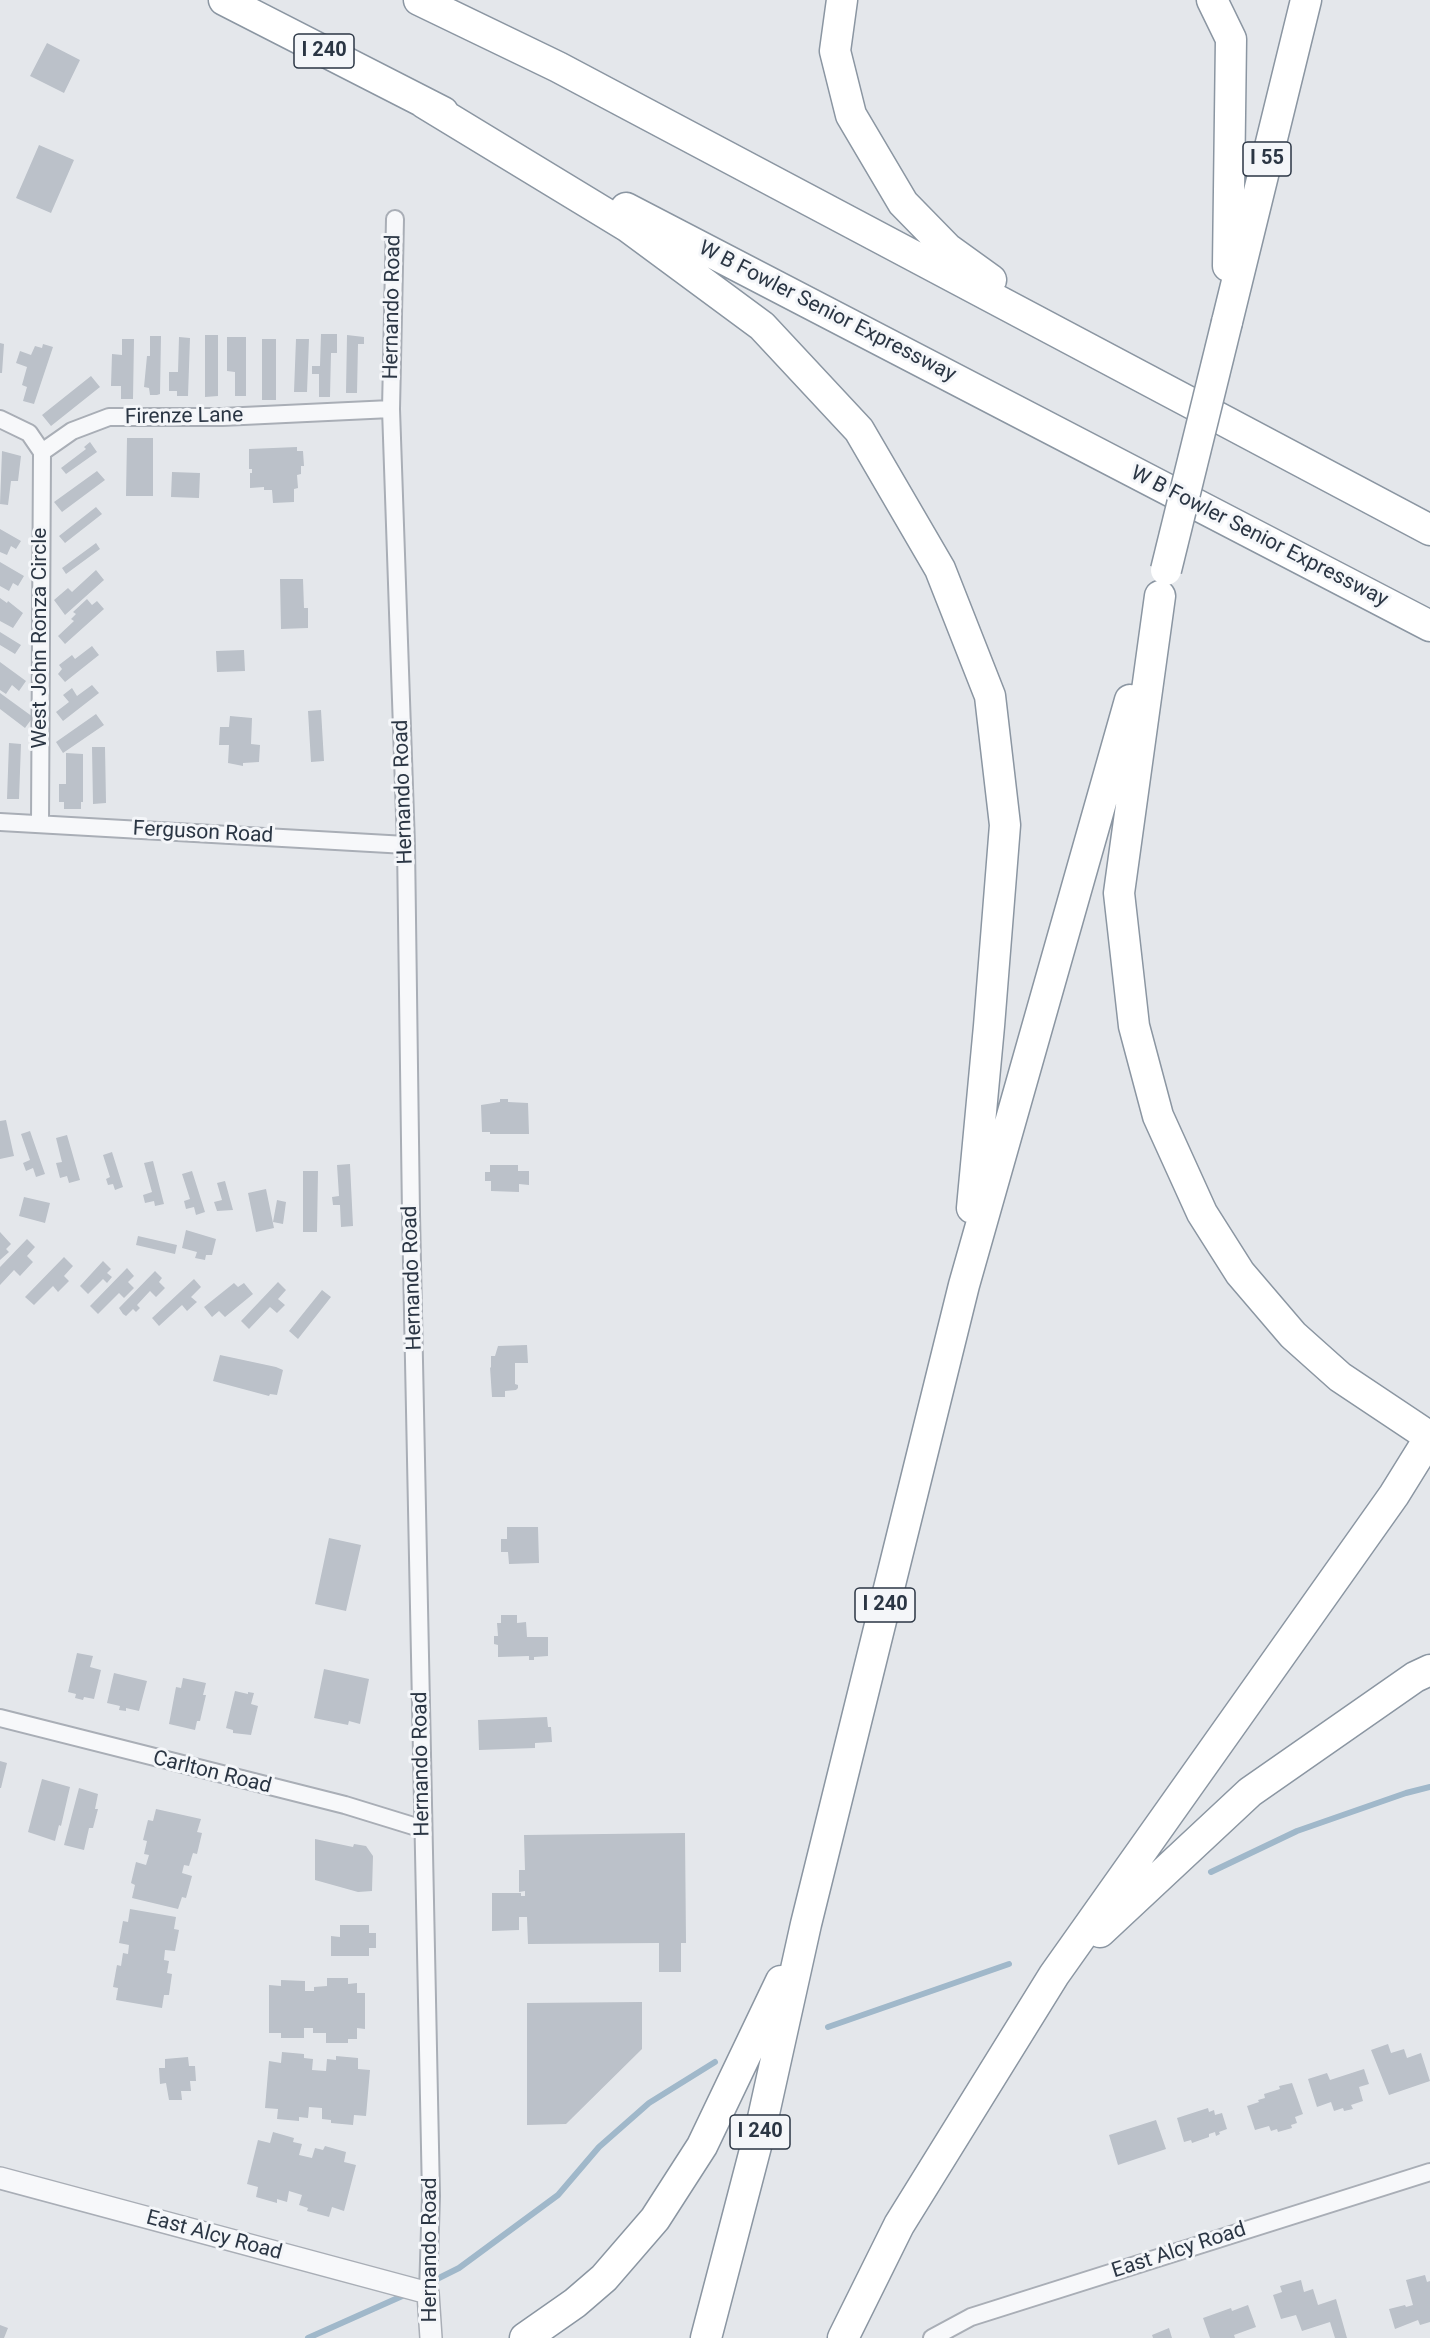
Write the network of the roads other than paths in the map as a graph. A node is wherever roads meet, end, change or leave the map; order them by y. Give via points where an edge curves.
1 (224, 0) edge
2 (419, 0) edge
3 (842, 0) edge
4 (1212, 0) edge
5 (1306, 0) edge
6 (424, 103) junction
7 (395, 219) dead end
8 (1029, 317) junction
9 (1227, 320) junction
10 (391, 409) junction
11 (0, 419) edge
12 (42, 452) junction
13 (1430, 530) edge
14 (1163, 583) junction
15 (1430, 626) edge
16 (0, 822) edge
17 (40, 823) junction
18 (406, 845) junction
19 (964, 1286) junction
20 (1430, 1437) edge
21 (1430, 1670) edge
22 (0, 1718) edge
23 (423, 1829) junction
24 (806, 1924) junction
25 (1054, 1975) junction
26 (1430, 2172) edge
27 (0, 2178) edge
28 (428, 2293) junction
29 (431, 2338) edge
30 (525, 2338) edge
31 (706, 2338) edge
32 (843, 2338) edge
33 (932, 2338) edge

1 - 6 highway, W B Fowler Senior Expressway / I 240
2 - 8 highway via 558,67
3 - 8 highway via 835,51 851,115 897,193 948,249 1003,288
4 - 9 highway via 1231,39
5 - 9 highway, I 55
6 - 15 highway, W B Fowler Senior Expressway
6 - 19 highway via 628,227 762,326 859,430 940,569 990,696 1005,825
7 - 10 street, Hernando Road
8 - 13 highway
9 - 14 highway, I 55, bridge
10 - 12 street, Firenze Lane via 222,417 109,417 72,431
10 - 18 street, Hernando Road
11 - 12 street via 29,433
12 - 17 street, West John Ronza Circle
14 - 19 highway
14 - 20 highway via 1119,893 1134,1026 1158,1116 1202,1213 1240,1274 1293,1335 1340,1377
16 - 17 street, Ferguson Road
17 - 18 street, Ferguson Road
18 - 23 street, Hernando Road
19 - 24 highway, I 240
20 - 25 highway via 1394,1495
21 - 25 highway via 1250,1792
22 - 23 street, Carlton Road via 345,1805
23 - 28 street, Hernando Road via 431,2196
24 - 30 highway via 724,2103 680,2183 638,2241 604,2278
24 - 31 highway, I 240 via 761,2127
25 - 32 highway via 899,2225
26 - 33 street, East Alcy Road via 971,2317
27 - 28 street, East Alcy Road
28 - 29 street, Hernando Road

